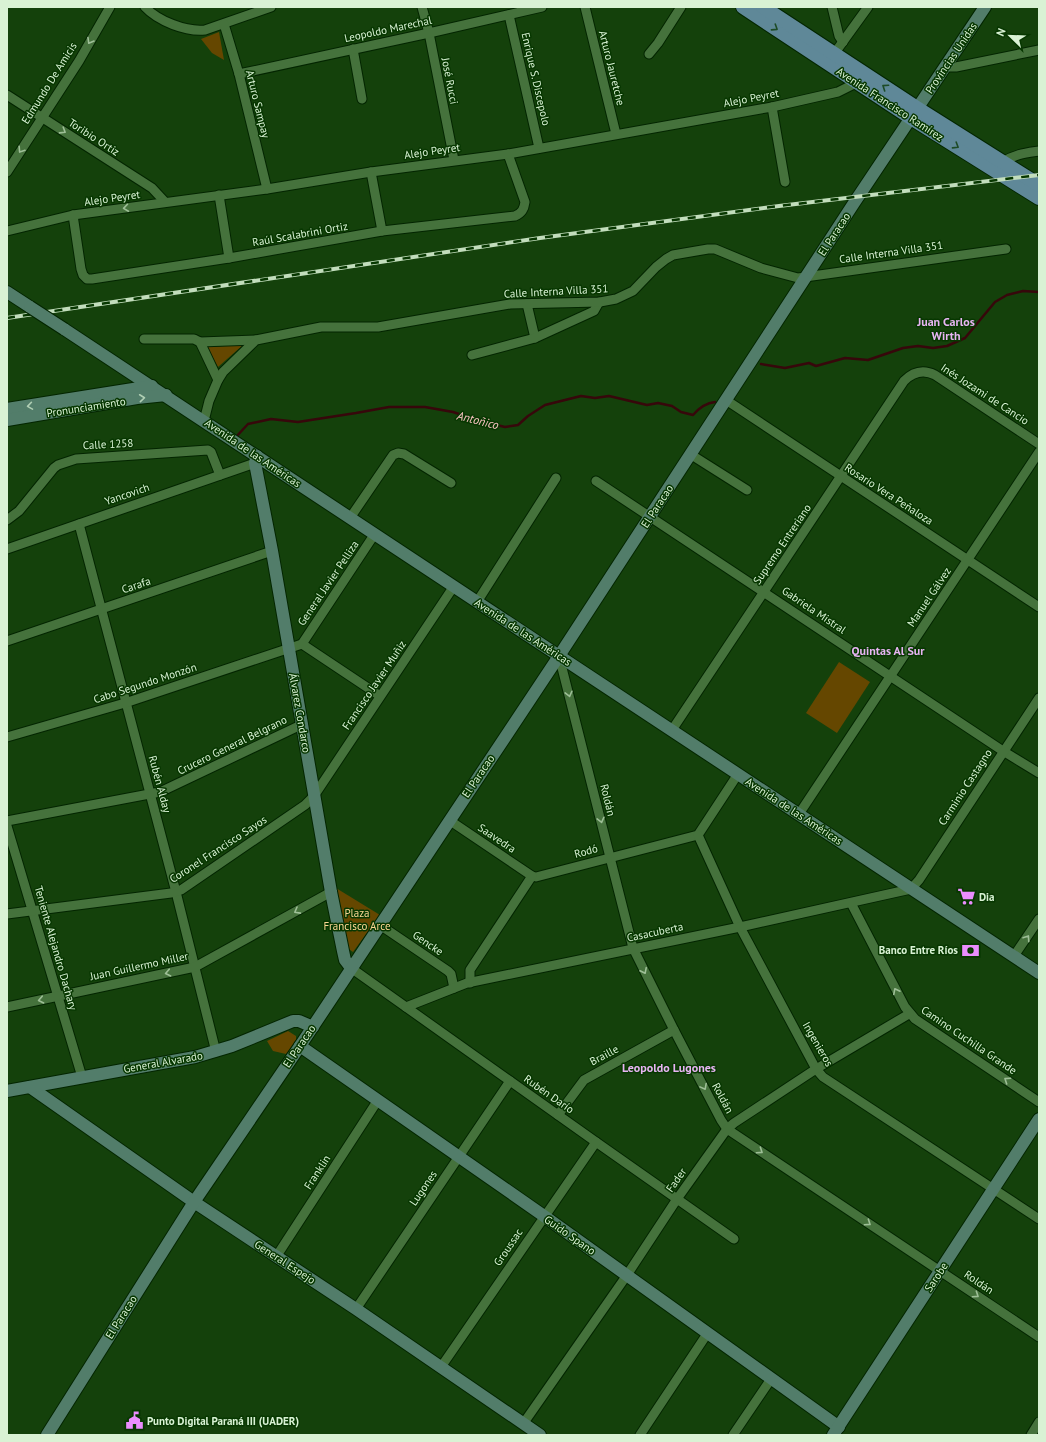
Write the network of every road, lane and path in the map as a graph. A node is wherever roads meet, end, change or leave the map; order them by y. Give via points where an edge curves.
1 (110, 7) edge
2 (145, 7) edge
3 (271, 7) edge
4 (422, 7) edge
5 (542, 7) edge
6 (585, 7) edge
7 (681, 7) edge
8 (743, 7) edge
9 (763, 7) edge
10 (832, 7) edge
11 (868, 7) edge
12 (985, 7) edge
13 (510, 15) junction
14 (224, 24) junction
15 (429, 33) junction
16 (843, 42) junction
17 (354, 49) junction
18 (1039, 50) edge
19 (649, 54) dead end
20 (834, 54) junction
21 (946, 66) junction
22 (239, 74) junction
23 (858, 82) junction
24 (7, 95) edge
25 (362, 99) dead end
26 (772, 107) junction
27 (914, 113) junction
28 (42, 118) junction
29 (616, 134) junction
30 (539, 148) junction
31 (1039, 151) edge
32 (508, 154) junction
33 (454, 160) junction
34 (1003, 162) junction
35 (7, 172) edge
36 (371, 172) junction
37 (785, 182) dead end
38 (1039, 185) edge
39 (266, 189) junction
40 (219, 196) junction
41 (1039, 198) edge
42 (165, 202) junction
43 (73, 215) junction
44 (7, 231) edge
45 (382, 231) junction
46 (1006, 249) dead end
47 (229, 258) junction
48 (806, 276) junction
49 (7, 292) edge
50 (599, 302) junction
51 (527, 304) junction
52 (144, 338) dead end
53 (535, 338) junction
54 (256, 340) junction
55 (200, 342) junction
56 (472, 355) dead end
57 (128, 371) junction
58 (915, 373) joint
59 (218, 380) junction
60 (152, 386) junction
61 (113, 393) junction
62 (166, 395) junction
63 (726, 400) junction
64 (7, 409) edge
65 (7, 420) edge
66 (204, 421) junction
67 (1039, 444) edge
68 (1039, 452) edge
69 (690, 454) junction
70 (256, 460) junction
71 (220, 475) junction
72 (840, 477) junction
73 (556, 478) dead end
74 (596, 481) dead end
75 (451, 483) dead end
76 (747, 490) dead end
77 (650, 516) junction
78 (350, 518) junction
79 (7, 520) edge
80 (79, 524) junction
81 (374, 535) junction
82 (7, 549) edge
83 (272, 551) junction
84 (968, 560) junction
85 (454, 586) junction
86 (764, 592) junction
87 (477, 602) junction
88 (1039, 607) edge
89 (102, 609) junction
90 (7, 641) edge
91 (302, 644) junction
92 (289, 649) junction
93 (559, 656) junction
94 (891, 675) junction
95 (380, 696) junction
96 (1039, 698) edge
97 (125, 703) junction
98 (302, 724) junction
99 (672, 730) junction
100 (7, 737) edge
101 (1003, 751) junction
102 (1039, 773) edge
103 (738, 774) junction
104 (150, 795) junction
105 (314, 796) junction
106 (799, 814) junction
107 (449, 820) junction
108 (7, 821) edge
109 (7, 826) edge
110 (698, 835) junction
111 (610, 857) junction
112 (532, 876) junction
113 (911, 888) junction
114 (176, 892) junction
115 (331, 892) junction
116 (850, 903) junction
117 (33, 910) junction
118 (7, 914) edge
119 (1039, 919) edge
120 (380, 925) junction
121 (740, 927) junction
122 (633, 948) junction
123 (1014, 956) junction
124 (195, 967) junction
125 (351, 968) junction
126 (1039, 973) edge
127 (470, 983) junction
128 (454, 988) junction
129 (58, 996) junction
130 (7, 1007) edge
131 (406, 1007) junction
132 (909, 1014) junction
133 (313, 1027) junction
134 (674, 1030) junction
135 (300, 1046) junction
136 (216, 1052) junction
137 (816, 1069) junction
138 (82, 1077) junction
139 (510, 1081) junction
140 (30, 1087) junction
141 (7, 1091) edge
142 (378, 1100) junction
143 (1039, 1102) edge
144 (558, 1115) junction
145 (1039, 1119) edge
146 (727, 1129) junction
147 (596, 1142) junction
148 (459, 1157) junction
149 (994, 1188) junction
150 (677, 1199) junction
151 (194, 1202) junction
152 (544, 1216) junction
153 (1039, 1219) edge
154 (734, 1238) dead end
155 (276, 1257) junction
156 (940, 1270) junction
157 (627, 1275) junction
158 (356, 1309) junction
159 (707, 1334) junction
160 (1039, 1337) edge
161 (441, 1367) junction
162 (771, 1378) junction
163 (1039, 1422) edge
164 (523, 1424) junction
165 (836, 1431) edge
166 (47, 1435) edge
167 (540, 1435) edge
168 (640, 1435) edge
169 (733, 1435) edge
170 (1031, 1435) edge

1 -> 28 street, Edmundo De Amicis
2 - 14 street via 183,29 204,30
3 - 14 street
4 - 15 street, José Rucci
5 - 13 street, Leopoldo Marechal
6 - 29 street, Arturo Jauretche
7 - 19 street
8 -> 23 main road, Avenida Francisco Ramírez
9 - 20 main road, Avenida Francisco Ramírez
10 - 16 street via 839,36
11 - 16 street
12 - 21 main road, Provincias Unidas
13 - 15 street, Leopoldo Marechal
13 - 30 street, Enrique S. Discepolo
14 - 22 street, Arturo Sampay
15 - 17 street, Leopoldo Marechal
15 - 33 street, José Rucci
16 - 20 street
17 - 22 street, Leopoldo Marechal
17 - 25 street
18 - 21 street via 956,67
27 -> 20 main road, Avenida Francisco Ramírez
21 - 27 main road, Provincias Unidas
22 - 39 street, Arturo Sampay
23 - 26 street, Alejo Peyret via 838,92
23 - 27 main road, Avenida Francisco Ramírez
24 - 28 street, Toribio Ortiz
26 - 29 street, Alejo Peyret
26 - 37 street
27 - 34 main road, Avenida Francisco Ramírez
27 -> 41 main road, Avenida Francisco Ramírez
27 - 48 main road, El Paracao
28 -> 35 street, Edmundo De Amicis
28 -> 42 street, Toribio Ortiz via 152,188
29 - 30 street, Alejo Peyret
30 - 32 street, Alejo Peyret
31 - 34 street via 1012,156
32 - 33 street, Alejo Peyret
32 - 45 street, Raúl Scalabrini Ortiz via 525,202 520,214
33 - 36 street, Alejo Peyret
34 - 38 main road, Avenida Francisco Ramírez
36 - 39 street, Alejo Peyret
36 - 45 street
39 - 40 street, Alejo Peyret
40 - 42 street, Alejo Peyret
40 - 47 street
42 -> 43 street, Alejo Peyret
43 - 44 street, Alejo Peyret
43 - 47 street, Raúl Scalabrini Ortiz via 81,269 87,279
45 - 47 street, Raúl Scalabrini Ortiz
46 - 48 street, Calle Interna Villa 351
48 - 50 street, Calle Interna Villa 351 via 798,278 761,268 715,249 708,249 673,255 656,267 633,291 616,299
48 - 63 main road, El Paracao
49 - 57 main road, Avenida de las Américas, bridge
50 - 51 street, Calle Interna Villa 351
50 - 53 street via 594,311
51 - 53 street
51 - 54 street, Calle Interna Villa 351 via 510,304 378,327 321,327
52 - 55 street, Calle Interna Villa 351 via 194,339
53 - 56 street
54 - 55 street, Calle Interna Villa 351
54 - 59 street
55 - 59 street
57 - 60 main road, Avenida de las Américas
57 - 61 main road
58 - 67 street, Inés Jozami de Cancio via 928,372 935,375
58 - 72 street, Supremo Entreriano via 904,381
59 - 66 street
60 - 61 main road, Pronunciamiento
60 - 62 main road, Avenida de las Américas
61 -> 64 main road, Pronunciamiento
65 -> 62 main road, Pronunciamiento
62 - 66 main road, Avenida de las Américas
63 - 69 main road, El Paracao
63 - 72 street, Rosario Vera Peñaloza
66 - 70 main road, Avenida de las Américas
68 - 84 street, Manuel Gálvez
69 - 76 street
69 - 77 main road, El Paracao
70 - 71 street, Yancovich
70 - 78 main road, Avenida de las Américas
70 - 83 main road, Álvarez Condarco
71 - 79 street, Calle 1258 via 208,450 76,459 54,468 19,511
71 - 80 street, Yancovich
72 - 84 street, Rosario Vera Peñaloza
72 - 86 street, Supremo Entreriano
73 - 87 street
74 - 77 street, Gabriela Mistral
75 - 78 street via 404,454 398,453 393,455
77 - 86 street, Gabriela Mistral
77 - 93 main road, El Paracao
78 - 81 main road, Avenida de las Américas
80 - 82 street, Yancovich
80 - 89 street, Rubén Alday
81 - 85 main road, Avenida de las Américas
81 - 91 street, General Javier Pelliza
83 - 89 street, Carafa
83 - 92 main road, Álvarez Condarco
84 - 88 street, Rosario Vera Peñaloza
84 - 94 street, Manuel Gálvez
85 - 87 main road, Avenida de las Américas
85 - 95 street, Francisco Javier Muñiz
86 - 94 street, Gabriela Mistral
86 - 99 street, Supremo Entreriano
87 - 93 main road, Avenida de las Américas
89 - 90 street, Carafa
89 - 97 street, Rubén Alday
91 - 92 street, Cabo Segundo Monzón
91 - 95 street
92 - 97 street, Cabo Segundo Monzón
92 - 98 main road, Álvarez Condarco
93 - 99 main road, Avenida de las Américas
93 - 107 main road, El Paracao
93 -> 111 street, Roldán
94 - 101 street, Gabriela Mistral
94 - 106 street, Manuel Gálvez
95 - 105 street, Francisco Javier Muñiz
96 - 101 street, Carminio Castagno
97 - 100 street, Cabo Segundo Monzón
97 - 104 street, Rubén Alday
98 - 104 street, Crucero General Belgrano
98 - 105 main road, Álvarez Condarco
99 - 103 main road, Avenida de las Américas
101 - 102 street, Gabriela Mistral
101 - 113 street, Carminio Castagno
103 - 106 main road, Avenida de las Américas
103 - 110 street
104 - 108 street, Crucero General Belgrano
104 - 114 street, Rubén Alday
105 - 114 street, Coronel Francisco Sayos via 299,810
105 - 115 main road, Álvarez Condarco
106 - 113 main road, Avenida de las Américas
107 - 112 street, Saavedra
107 - 120 main road, El Paracao
109 - 117 street, Teniente Alejandro Dachary
110 - 111 street, Rodó
110 - 121 street, Ingenieros
111 - 112 street, Rodó
111 - 122 street, Roldán
112 - 127 street via 470,970
113 - 116 street, Casacuberta
113 - 123 main road, Avenida de las Américas
114 - 117 street, Coronel Francisco Sayos
114 - 124 street, Rubén Alday
115 -> 124 street, Juan Guillermo Miller
115 - 125 main road, Álvarez Condarco via 343,951
116 - 121 street, Casacuberta
132 -> 116 street, Camino Cuchilla Grande
117 - 118 street, Coronel Francisco Sayos
117 - 129 street, Teniente Alejandro Dachary
123 -> 119 street
120 - 125 main road, El Paracao
120 - 128 street, Gencke via 448,971
121 - 122 street, Casacuberta
121 - 137 street, Ingenieros
122 - 127 street, Casacuberta
122 -> 134 street, Roldán
123 - 126 main road, Avenida de las Américas
124 -> 129 street, Juan Guillermo Miller
124 - 136 street, Rubén Alday
125 - 131 street, Rubén Darío
125 - 133 main road, El Paracao
127 - 128 street, Casacuberta
128 - 131 street, Casacuberta
129 -> 130 street, Juan Guillermo Miller
129 - 138 street, Teniente Alejandro Dachary
131 - 139 street, Rubén Darío
132 - 137 street, Fader
143 -> 132 street, Camino Cuchilla Grande
133 - 135 main road, El Paracao
133 - 136 main road, General Alvarado via 293,1020
134 - 144 street, Braille via 584,1080
134 -> 146 street, Roldán
135 - 142 main road, Guido Spano
135 - 151 main road, El Paracao
136 - 138 main road, General Alvarado
137 - 146 street, Fader
137 - 149 street, Ingenieros via 831,1083
138 - 140 main road, General Alvarado
139 - 144 street, Rubén Darío
139 - 148 street, Lugones
140 - 141 main road, General Alvarado
140 - 151 main road, General Espejo
142 - 148 main road, Guido Spano
142 - 155 street, Franklin
144 - 147 street, Rubén Darío
145 - 149 main road, Sarobe
146 - 150 street, Fader
146 -> 156 street, Roldán
147 - 150 street, Rubén Darío
147 - 152 street, Groussac
148 - 152 main road, Guido Spano
148 - 158 street, Lugones
149 - 153 street, Ingenieros
149 - 156 main road, Sarobe
150 - 154 street, Rubén Darío
150 - 157 street, Fader
151 - 155 main road, General Espejo
151 - 166 main road, El Paracao
152 - 157 main road, Guido Spano
152 - 161 street, Groussac
155 - 158 main road, General Espejo
156 -> 160 street, Roldán
156 - 165 main road, Sarobe
157 - 159 main road, Guido Spano
157 - 164 street, Fader
158 - 161 main road, General Espejo
159 - 162 main road, Guido Spano
159 - 168 street
161 - 164 main road, General Espejo
162 - 165 main road, Guido Spano
162 - 169 street
163 - 170 street
164 - 167 main road, General Espejo

